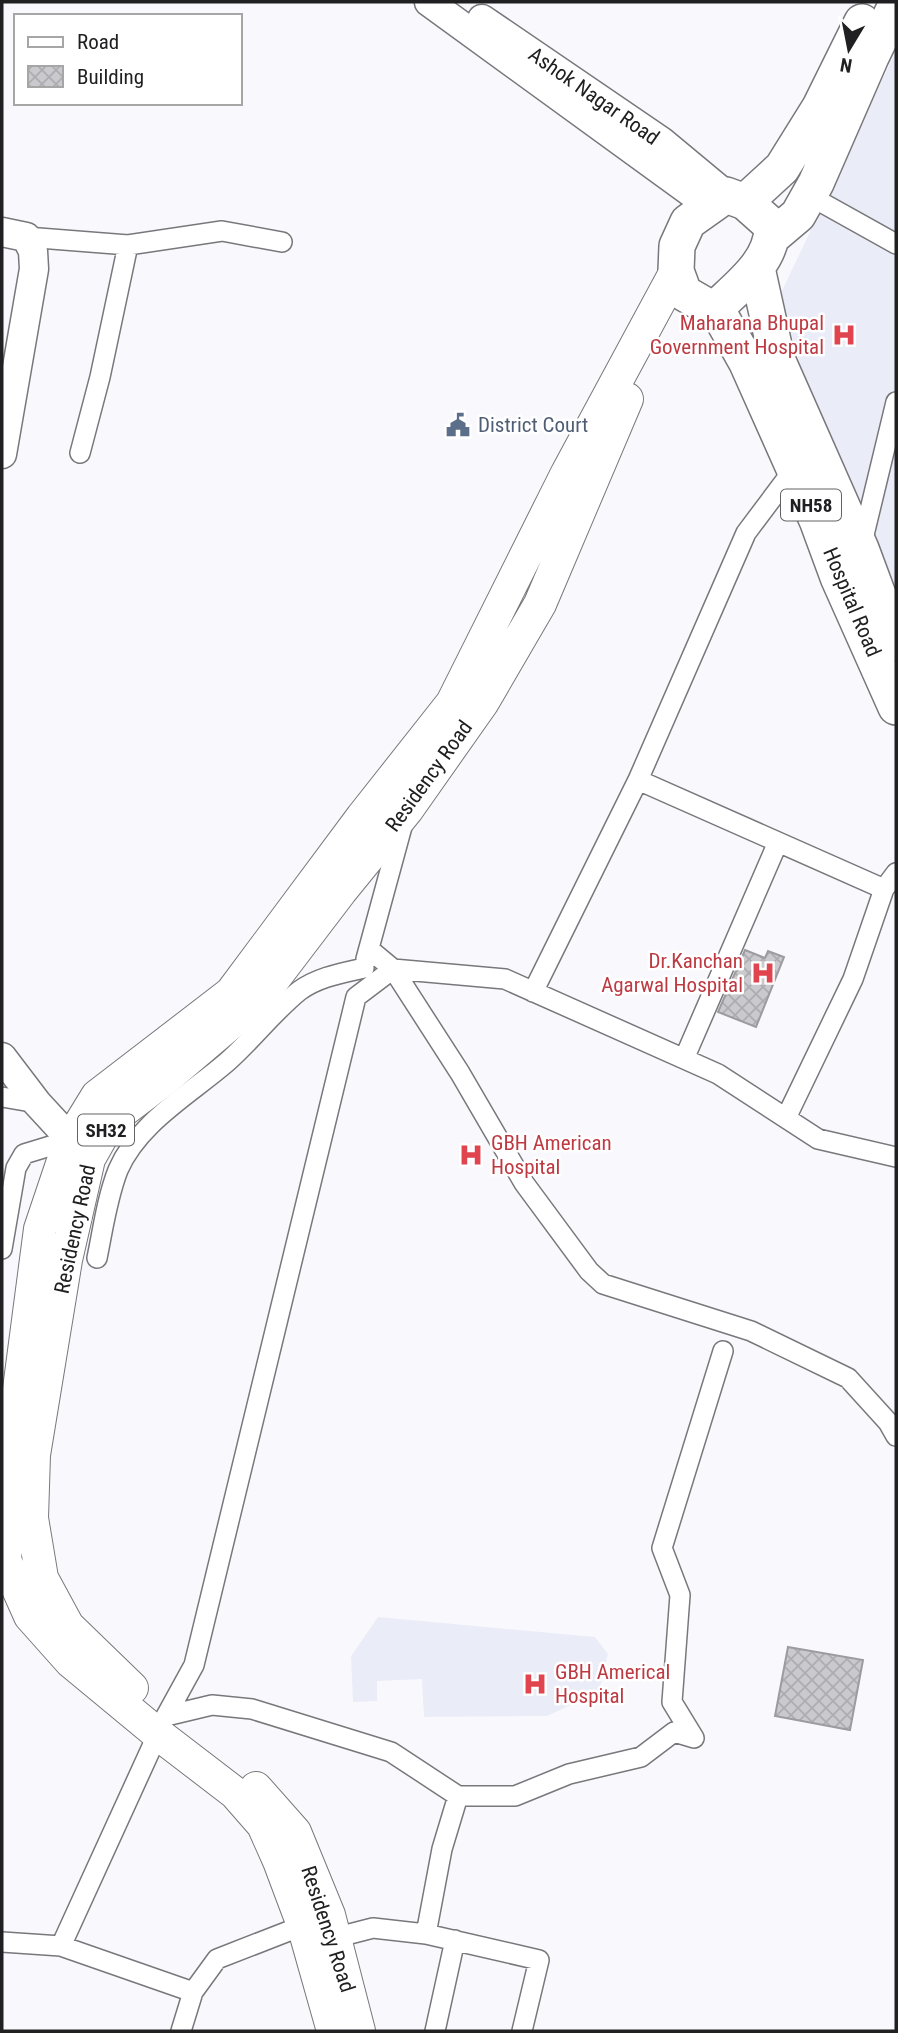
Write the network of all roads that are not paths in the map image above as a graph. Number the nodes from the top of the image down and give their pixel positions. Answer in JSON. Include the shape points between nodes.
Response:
{"nodes":[{"id":1,"x":429,"y":2,"type":"edge"},
{"id":2,"x":457,"y":2,"type":"edge"},
{"id":3,"x":871,"y":2,"type":"edge"},
{"id":4,"x":896,"y":5,"type":"edge"},
{"id":5,"x":810,"y":196,"type":"junction"},
{"id":6,"x":727,"y":201,"type":"junction"},
{"id":7,"x":14,"y":234,"type":"edge"},
{"id":8,"x":772,"y":237,"type":"junction"},
{"id":9,"x":282,"y":242,"type":"dead end"},
{"id":10,"x":896,"y":244,"type":"edge"},
{"id":11,"x":128,"y":245,"type":"junction"},
{"id":12,"x":757,"y":268,"type":"junction"},
{"id":13,"x":680,"y":282,"type":"junction"},
{"id":14,"x":716,"y":308,"type":"junction"},
{"id":15,"x":7,"y":384,"type":"edge"},
{"id":16,"x":896,"y":401,"type":"edge"},
{"id":17,"x":80,"y":453,"type":"dead end"},
{"id":18,"x":2,"y":454,"type":"edge"},
{"id":19,"x":794,"y":469,"type":"junction"},
{"id":20,"x":861,"y":549,"type":"junction"},
{"id":21,"x":896,"y":643,"type":"edge"},
{"id":22,"x":896,"y":707,"type":"edge"},
{"id":23,"x":638,"y":780,"type":"junction"},
{"id":24,"x":389,"y":783,"type":"junction"},
{"id":25,"x":407,"y":810,"type":"junction"},
{"id":26,"x":778,"y":842,"type":"junction"},
{"id":27,"x":896,"y":873,"type":"edge"},
{"id":28,"x":884,"y":889,"type":"junction"},
{"id":29,"x":367,"y":958,"type":"junction"},
{"id":30,"x":393,"y":969,"type":"junction"},
{"id":31,"x":533,"y":992,"type":"junction"},
{"id":32,"x":356,"y":997,"type":"junction"},
{"id":33,"x":2,"y":1056,"type":"edge"},
{"id":34,"x":684,"y":1059,"type":"junction"},
{"id":35,"x":2,"y":1097,"type":"edge"},
{"id":36,"x":37,"y":1103,"type":"junction"},
{"id":37,"x":786,"y":1118,"type":"junction"},
{"id":38,"x":80,"y":1150,"type":"junction"},
{"id":39,"x":896,"y":1157,"type":"edge"},
{"id":40,"x":2,"y":1248,"type":"edge"},
{"id":41,"x":52,"y":1258,"type":"junction"},
{"id":42,"x":97,"y":1258,"type":"dead end"},
{"id":43,"x":723,"y":1351,"type":"dead end"},
{"id":44,"x":19,"y":1412,"type":"edge"},
{"id":45,"x":896,"y":1436,"type":"edge"},
{"id":46,"x":36,"y":1543,"type":"junction"},
{"id":47,"x":3,"y":1560,"type":"edge"},
{"id":48,"x":162,"y":1725,"type":"junction"},
{"id":49,"x":458,"y":1796,"type":"junction"},
{"id":50,"x":322,"y":1926,"type":"junction"},
{"id":51,"x":426,"y":1934,"type":"junction"},
{"id":52,"x":455,"y":1940,"type":"junction"},
{"id":53,"x":2,"y":1942,"type":"edge"},
{"id":54,"x":61,"y":1946,"type":"junction"},
{"id":55,"x":193,"y":1992,"type":"junction"},
{"id":56,"x":181,"y":2031,"type":"edge"},
{"id":57,"x":332,"y":2031,"type":"edge"},
{"id":58,"x":359,"y":2031,"type":"edge"},
{"id":59,"x":435,"y":2031,"type":"edge"},
{"id":60,"x":522,"y":2031,"type":"edge"}],
"edges":[{"from":1,"to":6,"type":"main road"},
{"from":2,"to":6,"type":"main road","name":"Ashok Nagar Road","via":[[661,141]]},
{"from":3,"to":6,"type":"highway","via":[[820,107],[782,168]]},
{"from":4,"to":5,"type":"highway"},
{"from":5,"to":8,"type":"highway","via":[[798,215]]},
{"from":5,"to":10,"type":"street"},
{"from":6,"to":8,"type":"highway","via":[[772,226]]},
{"from":6,"to":13,"type":"highway","via":[[688,222],[677,246]]},
{"from":7,"to":11,"type":"street"},
{"from":7,"to":15,"type":"main road","via":[[33,251],[34,269]]},
{"from":8,"to":12,"type":"highway"},
{"from":9,"to":11,"type":"street","via":[[222,231]]},
{"from":11,"to":17,"type":"street"},
{"from":12,"to":14,"type":"highway"},
{"from":12,"to":20,"type":"highway","number":"NH58","via":[[777,359]]},
{"from":13,"to":14,"type":"highway","via":[[710,308]]},
{"from":13,"to":24,"type":"main road","via":[[566,473],[452,704]]},
{"from":13,"to":25,"type":"main road","name":"Residency Road","number":"SH32","via":[[540,604],[483,702]]},
{"from":14,"to":19,"type":"highway","name":"Hospital Road","number":"NH58","via":[[747,363]]},
{"from":15,"to":18,"type":"main road"},
{"from":16,"to":20,"type":"street"},
{"from":19,"to":22,"type":"highway","name":"Hospital Road","number":"NH58"},
{"from":19,"to":23,"type":"street","via":[[746,533]]},
{"from":20,"to":21,"type":"highway","number":"NH58"},
{"from":23,"to":26,"type":"street"},
{"from":23,"to":31,"type":"street"},
{"from":24,"to":25,"type":"main road"},
{"from":24,"to":38,"type":"main road","via":[[231,993],[97,1096]]},
{"from":25,"to":29,"type":"street"},
{"from":25,"to":38,"type":"main road","name":"Residency Road","number":"SH32","via":[[258,1000]]},
{"from":26,"to":28,"type":"street"},
{"from":26,"to":34,"type":"street"},
{"from":27,"to":28,"type":"street"},
{"from":28,"to":37,"type":"street","via":[[853,979]]},
{"from":29,"to":30,"type":"street"},
{"from":29,"to":32,"type":"street"},
{"from":29,"to":42,"type":"street","via":[[300,991],[138,1140],[119,1168]]},
{"from":30,"to":31,"type":"street","via":[[505,979]]},
{"from":30,"to":32,"type":"street"},
{"from":30,"to":45,"type":"street","via":[[524,1183],[603,1284],[751,1331],[848,1378]]},
{"from":31,"to":34,"type":"street"},
{"from":32,"to":48,"type":"street","via":[[194,1665]]},
{"from":33,"to":36,"type":"main road"},
{"from":34,"to":37,"type":"street","via":[[718,1074]]},
{"from":35,"to":36,"type":"street"},
{"from":36,"to":38,"type":"main road"},
{"from":37,"to":39,"type":"street","via":[[818,1139]]},
{"from":38,"to":40,"type":"street","via":[[24,1154],[16,1168]]},
{"from":38,"to":41,"type":"main road","name":"Residency Road","number":"SH32"},
{"from":40,"to":41,"type":"street"},
{"from":41,"to":44,"type":"main road","name":"Residency Road","number":"SH32"},
{"from":43,"to":49,"type":"street","via":[[662,1548],[680,1595],[672,1702],[694,1738],[674,1732],[641,1757],[569,1774],[515,1797]]},
{"from":44,"to":46,"type":"main road","name":"Residency Road","number":"SH32","via":[[34,1455]]},
{"from":44,"to":47,"type":"main road"},
{"from":46,"to":47,"type":"street"},
{"from":46,"to":48,"type":"main road","name":"Residency Road","number":"SH32","via":[[42,1578],[68,1626],[131,1687]]},
{"from":47,"to":48,"type":"main road","via":[[30,1616],[71,1662]]},
{"from":48,"to":49,"type":"street","via":[[212,1705],[252,1709],[391,1752]]},
{"from":48,"to":50,"type":"main road","name":"Residency Road","number":"SH32","via":[[241,1771],[295,1832]]},
{"from":48,"to":54,"type":"street"},
{"from":49,"to":51,"type":"street","via":[[442,1849]]},
{"from":50,"to":51,"type":"street"},
{"from":50,"to":55,"type":"street","via":[[217,1959]]},
{"from":50,"to":57,"type":"main road"},
{"from":50,"to":58,"type":"main road","name":"Residency Road","number":"SH32"},
{"from":51,"to":52,"type":"street"},
{"from":52,"to":59,"type":"street"},
{"from":52,"to":60,"type":"street","via":[[539,1960]]},
{"from":53,"to":54,"type":"street"},
{"from":54,"to":55,"type":"street"},
{"from":55,"to":56,"type":"street"}]}
